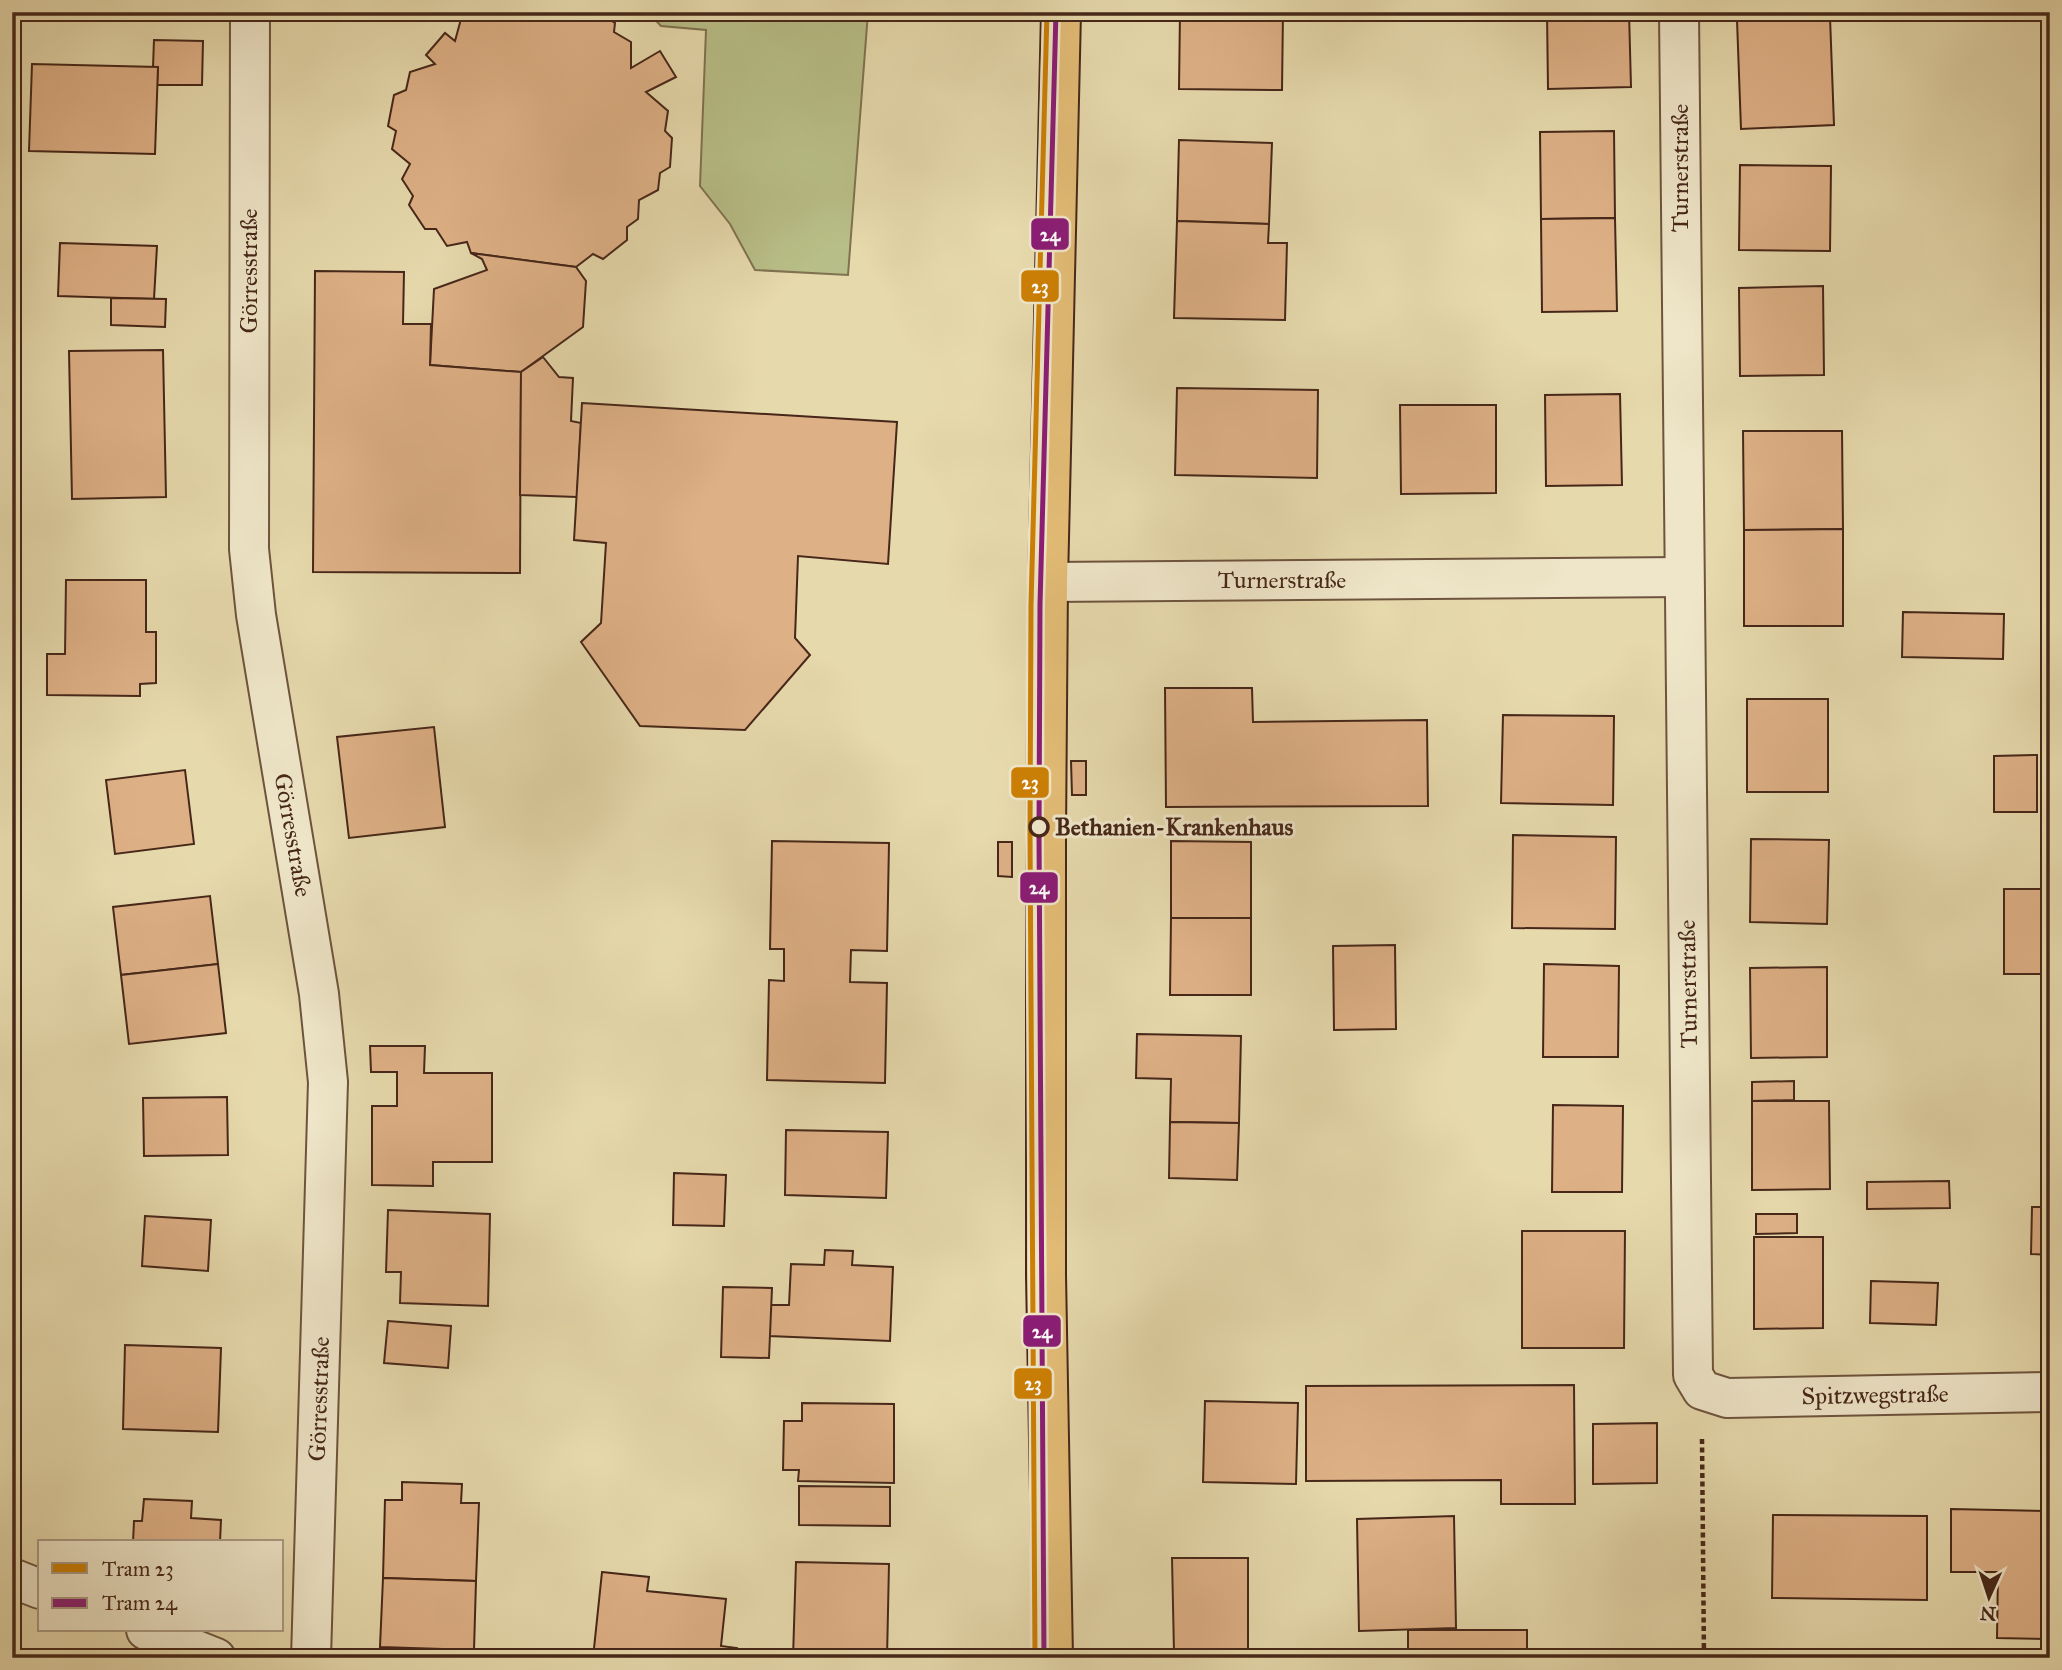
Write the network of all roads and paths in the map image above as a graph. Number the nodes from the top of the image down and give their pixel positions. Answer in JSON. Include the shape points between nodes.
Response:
{"nodes":[{"id":1,"x":250,"y":12,"type":"edge"},
{"id":2,"x":1061,"y":12,"type":"edge"},
{"id":3,"x":1679,"y":12,"type":"edge"},
{"id":4,"x":1684,"y":577,"type":"junction"},
{"id":5,"x":1048,"y":582,"type":"junction"},
{"id":6,"x":1702,"y":1390,"type":"junction"},
{"id":7,"x":2050,"y":1392,"type":"edge"},
{"id":8,"x":12,"y":1578,"type":"edge"},
{"id":9,"x":38,"y":1588,"type":"edge"},
{"id":10,"x":151,"y":1632,"type":"edge"},
{"id":11,"x":216,"y":1658,"type":"edge"},
{"id":12,"x":311,"y":1658,"type":"edge"},
{"id":13,"x":1053,"y":1658,"type":"edge"},
{"id":14,"x":1704,"y":1658,"type":"edge"}],
"edges":[{"from":1,"to":12,"type":"street","name":"Görresstraße","via":[[249,549],[319,994],[328,1082]]},
{"from":2,"to":5,"type":"main road"},
{"from":3,"to":4,"type":"street","name":"Turnerstraße"},
{"from":4,"to":5,"type":"street","name":"Turnerstraße"},
{"from":4,"to":6,"type":"street","name":"Turnerstraße","via":[[1693,1375]]},
{"from":5,"to":13,"type":"main road","via":[[1046,1275]]},
{"from":6,"to":7,"type":"street","name":"Spitzwegstraße","via":[[1727,1398]]},
{"from":6,"to":14,"type":"path"},
{"from":8,"to":9,"type":"street"},
{"from":10,"to":11,"type":"street"}]}
